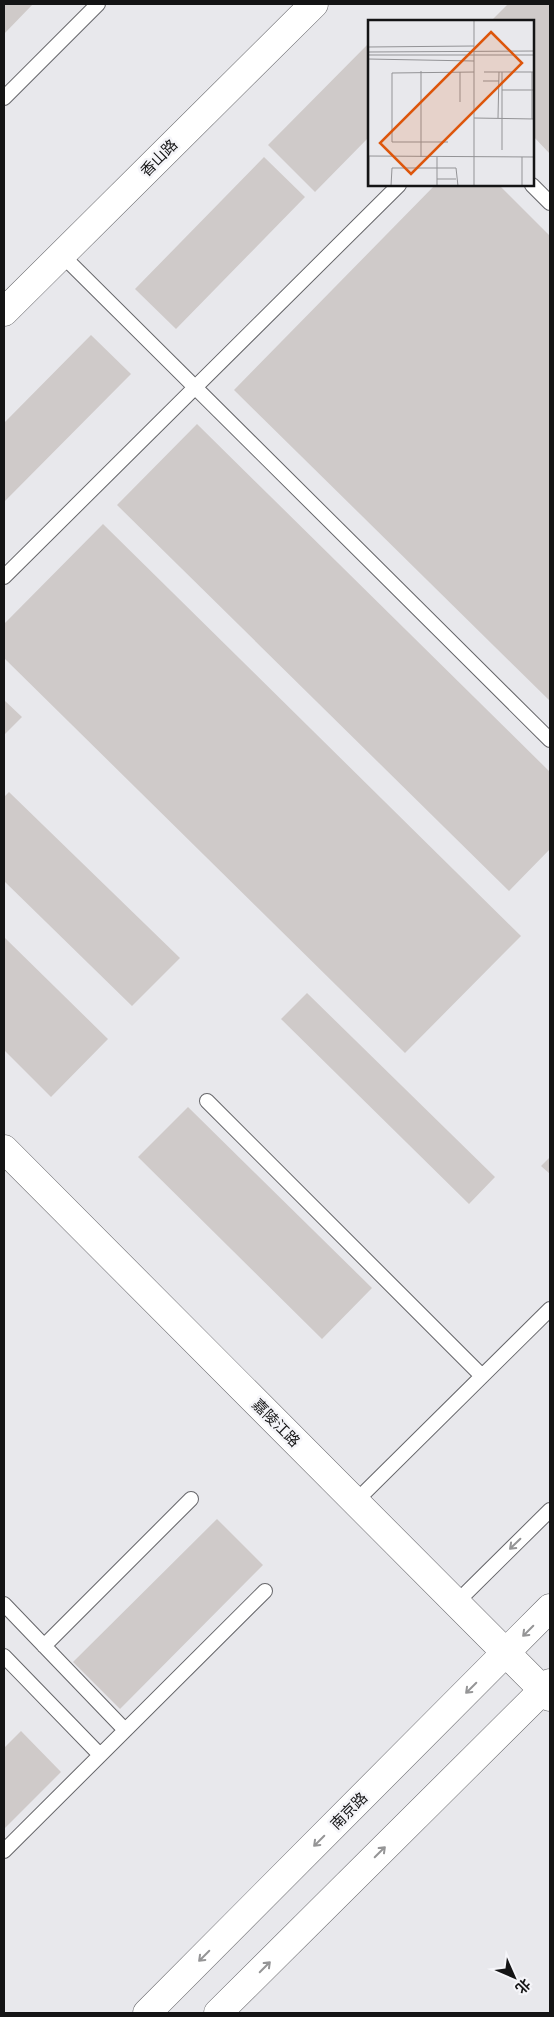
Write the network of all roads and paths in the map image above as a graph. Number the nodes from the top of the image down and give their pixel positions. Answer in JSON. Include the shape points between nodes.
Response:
{"nodes":[{"id":1,"x":98,"y":4,"type":"edge"},
{"id":2,"x":314,"y":4,"type":"edge"},
{"id":3,"x":4,"y":98,"type":"edge"},
{"id":4,"x":398,"y":186,"type":"edge"},
{"id":5,"x":533,"y":186,"type":"edge"},
{"id":6,"x":550,"y":203,"type":"edge"},
{"id":7,"x":62,"y":255,"type":"junction"},
{"id":8,"x":4,"y":312,"type":"edge"},
{"id":9,"x":195,"y":387,"type":"junction"},
{"id":10,"x":4,"y":577,"type":"edge"},
{"id":11,"x":550,"y":740,"type":"edge"},
{"id":12,"x":207,"y":1101,"type":"dead end"},
{"id":13,"x":4,"y":1149,"type":"edge"},
{"id":14,"x":550,"y":1309,"type":"edge"},
{"id":15,"x":482,"y":1376,"type":"junction"},
{"id":16,"x":191,"y":1499,"type":"dead end"},
{"id":17,"x":354,"y":1502,"type":"junction"},
{"id":18,"x":550,"y":1510,"type":"edge"},
{"id":19,"x":265,"y":1591,"type":"dead end"},
{"id":20,"x":4,"y":1604,"type":"edge"},
{"id":21,"x":455,"y":1604,"type":"junction"},
{"id":22,"x":550,"y":1608,"type":"edge"},
{"id":23,"x":44,"y":1646,"type":"junction"},
{"id":24,"x":505,"y":1654,"type":"junction"},
{"id":25,"x":4,"y":1656,"type":"edge"},
{"id":26,"x":548,"y":1690,"type":"edge"},
{"id":27,"x":125,"y":1730,"type":"junction"},
{"id":28,"x":100,"y":1755,"type":"junction"},
{"id":29,"x":4,"y":1851,"type":"edge"},
{"id":30,"x":147,"y":2013,"type":"edge"},
{"id":31,"x":218,"y":2013,"type":"edge"}],
"edges":[{"from":1,"to":3,"type":"lane"},
{"from":2,"to":7,"type":"street","name":"香山路"},
{"from":4,"to":9,"type":"lane"},
{"from":5,"to":6,"type":"lane"},
{"from":7,"to":8,"type":"street","name":"香山路"},
{"from":7,"to":9,"type":"lane"},
{"from":9,"to":10,"type":"lane"},
{"from":9,"to":11,"type":"lane"},
{"from":12,"to":15,"type":"lane"},
{"from":13,"to":17,"type":"street","name":"嘉陵江路"},
{"from":14,"to":15,"type":"lane"},
{"from":15,"to":17,"type":"lane"},
{"from":16,"to":23,"type":"lane"},
{"from":17,"to":21,"type":"street","name":"嘉陵江路"},
{"from":18,"to":21,"type":"lane","one_way":true},
{"from":19,"to":27,"type":"lane"},
{"from":20,"to":23,"type":"lane"},
{"from":21,"to":24,"type":"street","name":"嘉陵江路"},
{"from":22,"to":24,"type":"street","name":"南京路","one_way":true},
{"from":23,"to":27,"type":"lane"},
{"from":24,"to":26,"type":"street","name":"嘉陵江路"},
{"from":24,"to":30,"type":"street","name":"南京路","one_way":true},
{"from":25,"to":28,"type":"lane"},
{"from":31,"to":26,"type":"street","one_way":true},
{"from":27,"to":28,"type":"lane"},
{"from":28,"to":29,"type":"lane"}]}
